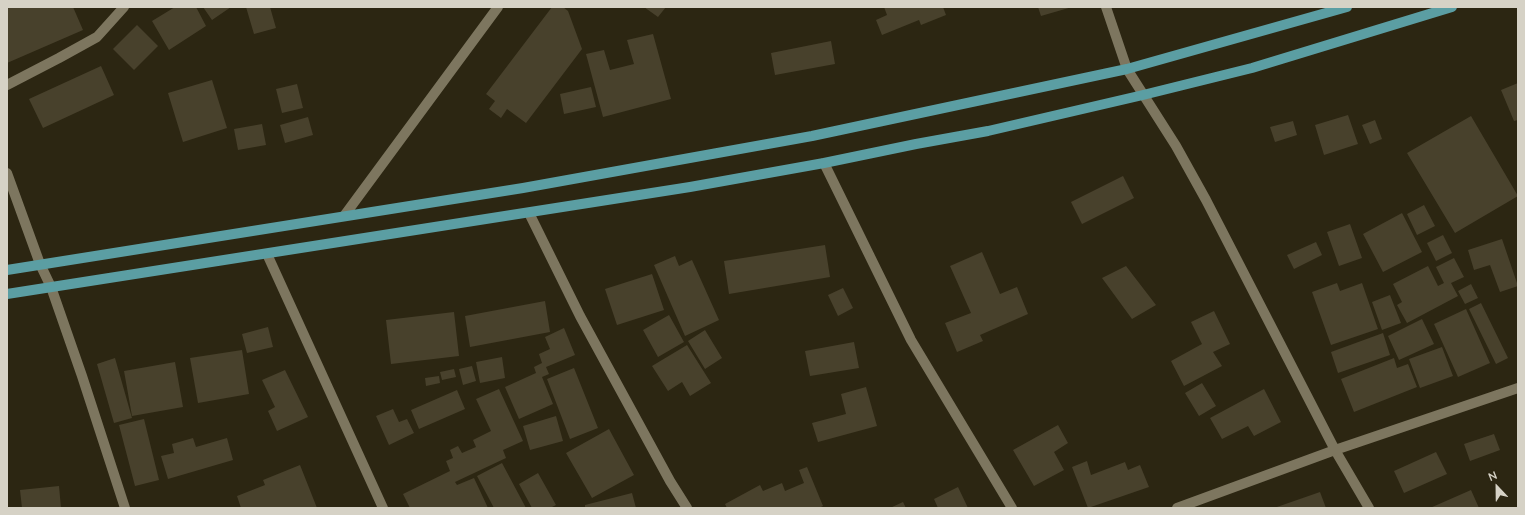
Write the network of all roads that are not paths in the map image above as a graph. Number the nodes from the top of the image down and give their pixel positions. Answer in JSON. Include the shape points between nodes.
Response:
{"nodes":[{"id":1,"x":124,"y":7,"type":"edge"},
{"id":2,"x":498,"y":7,"type":"edge"},
{"id":3,"x":1106,"y":7,"type":"edge"},
{"id":4,"x":1346,"y":7,"type":"edge"},
{"id":5,"x":1452,"y":7,"type":"edge"},
{"id":6,"x":1126,"y":69,"type":"junction"},
{"id":7,"x":7,"y":85,"type":"edge"},
{"id":8,"x":1144,"y":95,"type":"junction"},
{"id":9,"x":824,"y":163,"type":"junction"},
{"id":10,"x":7,"y":173,"type":"edge"},
{"id":11,"x":529,"y":214,"type":"junction"},
{"id":12,"x":344,"y":216,"type":"junction"},
{"id":13,"x":267,"y":254,"type":"junction"},
{"id":14,"x":40,"y":264,"type":"junction"},
{"id":15,"x":7,"y":270,"type":"edge"},
{"id":16,"x":51,"y":287,"type":"junction"},
{"id":17,"x":7,"y":294,"type":"edge"},
{"id":18,"x":1518,"y":388,"type":"edge"},
{"id":19,"x":1335,"y":450,"type":"junction"},
{"id":20,"x":125,"y":508,"type":"edge"},
{"id":21,"x":383,"y":508,"type":"edge"},
{"id":22,"x":687,"y":508,"type":"edge"},
{"id":23,"x":1012,"y":508,"type":"edge"},
{"id":24,"x":1177,"y":508,"type":"edge"},
{"id":25,"x":1369,"y":508,"type":"edge"}],
"edges":[{"from":1,"to":7,"type":"street","via":[[97,37]]},
{"from":2,"to":12,"type":"street"},
{"from":3,"to":6,"type":"street"},
{"from":4,"to":6,"type":"main road"},
{"from":5,"to":8,"type":"main road","via":[[1252,68]]},
{"from":6,"to":8,"type":"street"},
{"from":6,"to":12,"type":"main road","via":[[812,136],[523,188]]},
{"from":8,"to":9,"type":"main road","via":[[988,131]]},
{"from":8,"to":19,"type":"street","via":[[1206,200]]},
{"from":9,"to":11,"type":"main road"},
{"from":9,"to":23,"type":"street","via":[[911,340]]},
{"from":10,"to":14,"type":"street"},
{"from":11,"to":13,"type":"main road"},
{"from":11,"to":22,"type":"street","via":[[580,316]]},
{"from":12,"to":14,"type":"main road"},
{"from":13,"to":16,"type":"main road"},
{"from":13,"to":21,"type":"street"},
{"from":14,"to":15,"type":"main road"},
{"from":14,"to":16,"type":"street"},
{"from":16,"to":17,"type":"main road"},
{"from":16,"to":20,"type":"street"},
{"from":18,"to":19,"type":"street"},
{"from":19,"to":24,"type":"street"},
{"from":19,"to":25,"type":"street"}]}
